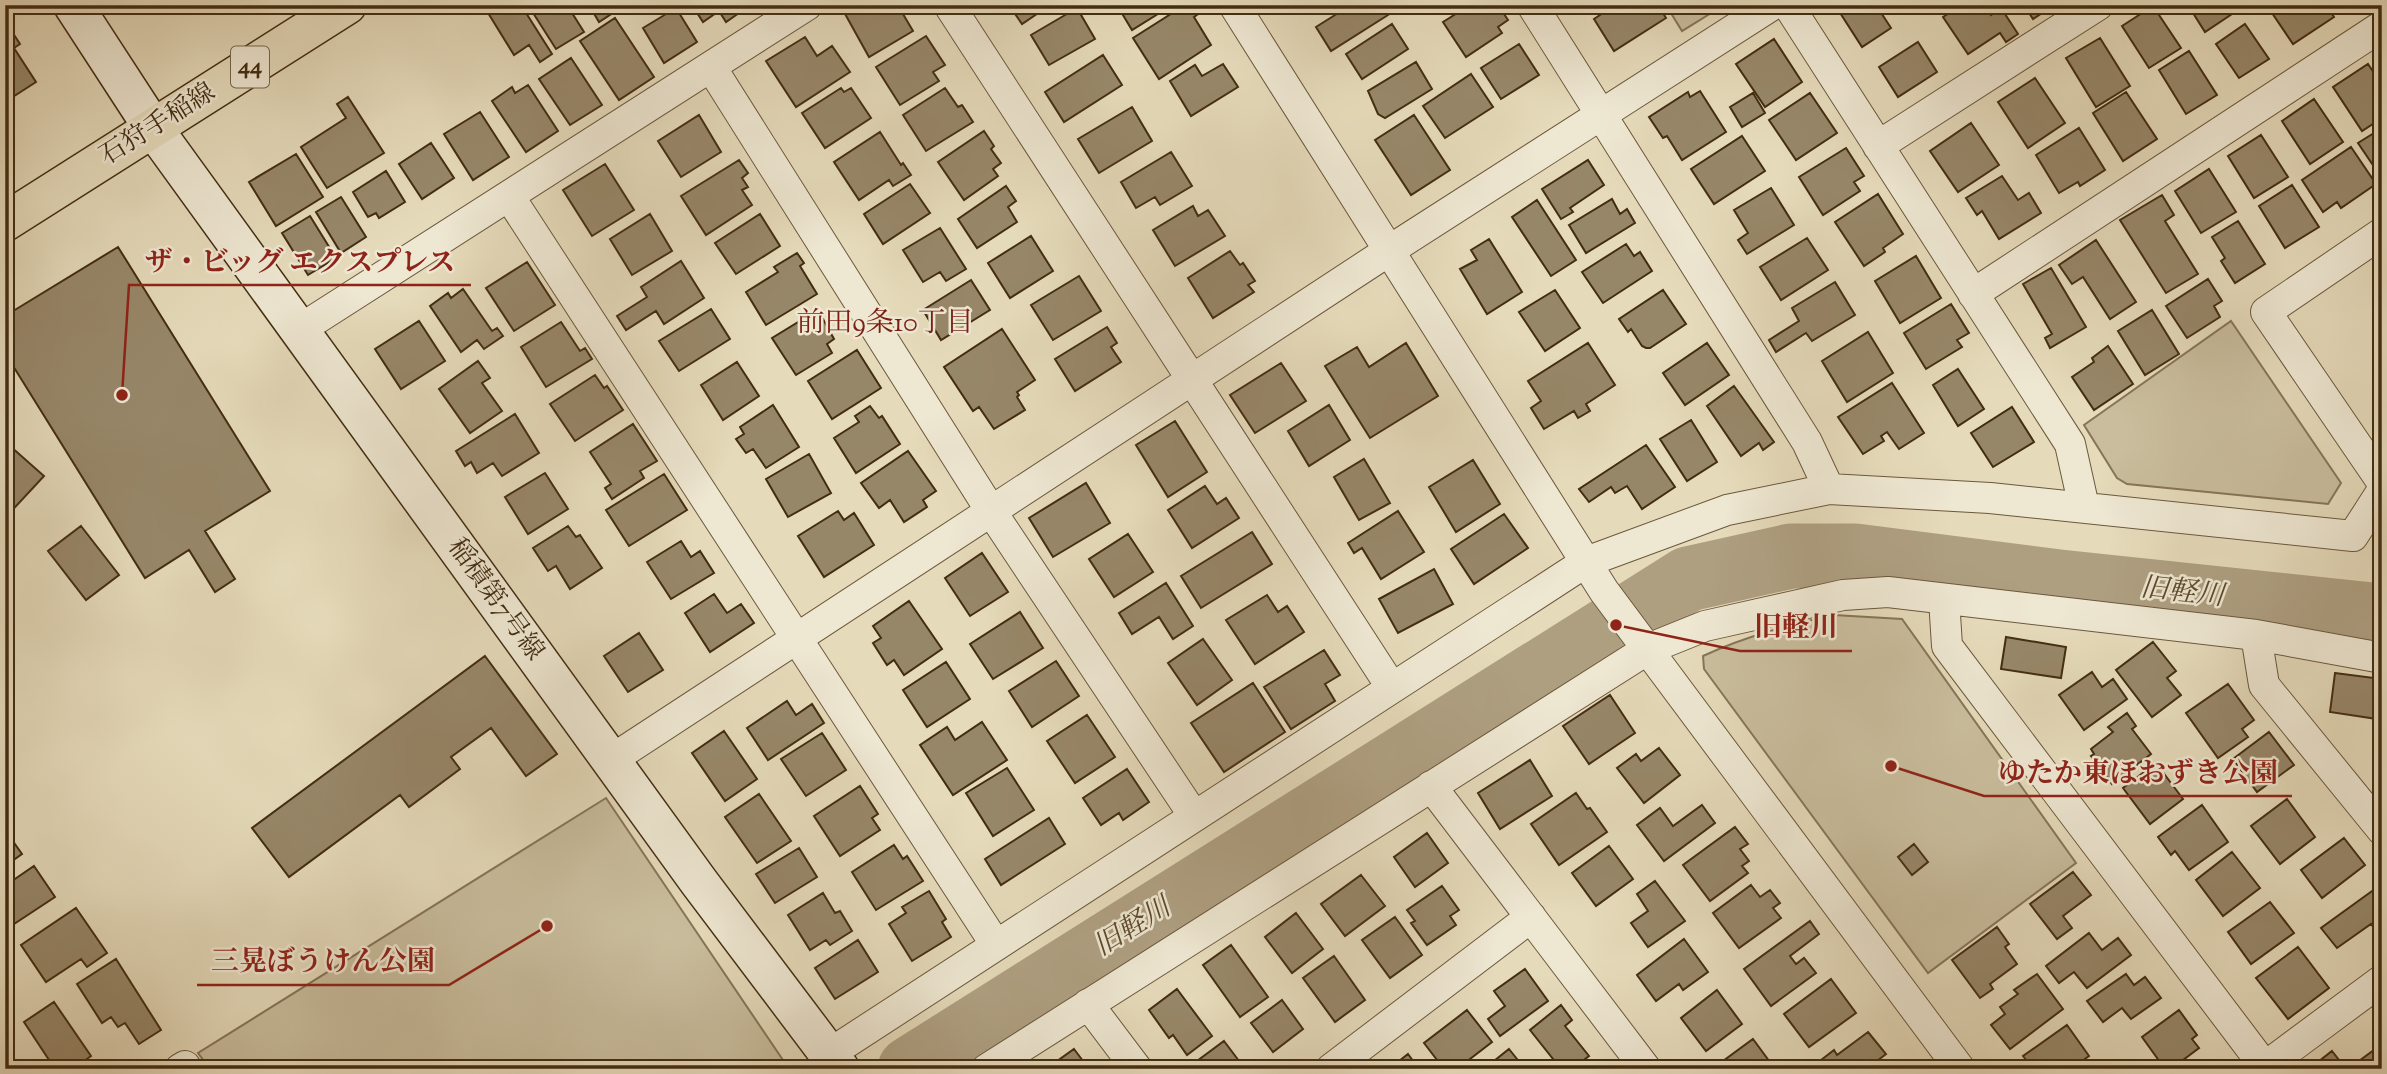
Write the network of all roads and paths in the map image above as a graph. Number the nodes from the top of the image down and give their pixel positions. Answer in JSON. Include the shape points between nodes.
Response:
{"nodes":[{"id":1,"x":73,"y":5,"type":"edge"},
{"id":2,"x":347,"y":5,"type":"edge"},
{"id":3,"x":807,"y":5,"type":"edge"},
{"id":4,"x":949,"y":5,"type":"edge"},
{"id":5,"x":1234,"y":5,"type":"edge"},
{"id":6,"x":1532,"y":5,"type":"edge"},
{"id":7,"x":1772,"y":5,"type":"edge"},
{"id":8,"x":1788,"y":5,"type":"edge"},
{"id":9,"x":2098,"y":5,"type":"edge"},
{"id":10,"x":2370,"y":5,"type":"edge"},
{"id":11,"x":2382,"y":26,"type":"edge"},
{"id":12,"x":710,"y":67,"type":"junction"},
{"id":13,"x":1601,"y":115,"type":"junction"},
{"id":14,"x":153,"y":128,"type":"junction"},
{"id":15,"x":1878,"y":146,"type":"junction"},
{"id":16,"x":509,"y":196,"type":"junction"},
{"id":17,"x":5,"y":222,"type":"edge"},
{"id":18,"x":2382,"y":233,"type":"edge"},
{"id":19,"x":1390,"y":250,"type":"junction"},
{"id":20,"x":1973,"y":294,"type":"junction"},
{"id":21,"x":299,"y":331,"type":"junction"},
{"id":22,"x":1192,"y":379,"type":"junction"},
{"id":23,"x":2382,"y":482,"type":"edge"},
{"id":24,"x":1829,"y":489,"type":"junction"},
{"id":25,"x":2382,"y":491,"type":"edge"},
{"id":26,"x":2084,"y":508,"type":"junction"},
{"id":27,"x":991,"y":511,"type":"junction"},
{"id":28,"x":1586,"y":562,"type":"junction"},
{"id":29,"x":1944,"y":599,"type":"junction"},
{"id":30,"x":2256,"y":635,"type":"junction"},
{"id":31,"x":796,"y":639,"type":"junction"},
{"id":32,"x":1643,"y":641,"type":"junction"},
{"id":33,"x":2382,"y":658,"type":"edge"},
{"id":34,"x":1392,"y":688,"type":"junction"},
{"id":35,"x":611,"y":760,"type":"junction"},
{"id":36,"x":1431,"y":786,"type":"junction"},
{"id":37,"x":1194,"y":816,"type":"junction"},
{"id":38,"x":2382,"y":830,"type":"edge"},
{"id":39,"x":1531,"y":917,"type":"junction"},
{"id":40,"x":996,"y":945,"type":"junction"},
{"id":41,"x":2382,"y":980,"type":"edge"},
{"id":42,"x":1088,"y":1004,"type":"junction"},
{"id":43,"x":834,"y":1061,"type":"edge"},
{"id":44,"x":1639,"y":1066,"type":"edge"},
{"id":45,"x":1951,"y":1066,"type":"edge"},
{"id":46,"x":2263,"y":1068,"type":"edge"},
{"id":47,"x":180,"y":1069,"type":"edge"},
{"id":48,"x":187,"y":1069,"type":"edge"},
{"id":49,"x":987,"y":1069,"type":"edge"},
{"id":50,"x":1137,"y":1069,"type":"edge"},
{"id":51,"x":1331,"y":1069,"type":"edge"}],
"edges":[{"from":1,"to":14,"type":"street","name":"稲積第7号線"},
{"from":2,"to":14,"type":"main road","name":"石狩手稲線","number":"44"},
{"from":3,"to":12,"type":"street"},
{"from":4,"to":22,"type":"street"},
{"from":5,"to":19,"type":"street"},
{"from":6,"to":13,"type":"street"},
{"from":7,"to":13,"type":"street"},
{"from":8,"to":15,"type":"street"},
{"from":9,"to":15,"type":"street"},
{"from":10,"to":11,"type":"street"},
{"from":11,"to":20,"type":"street"},
{"from":12,"to":16,"type":"street"},
{"from":12,"to":27,"type":"street"},
{"from":13,"to":19,"type":"street"},
{"from":13,"to":24,"type":"street","via":[[1807,442]]},
{"from":14,"to":17,"type":"main road","name":"石狩手稲線","number":"44"},
{"from":14,"to":21,"type":"street","name":"稲積第7号線"},
{"from":15,"to":20,"type":"street"},
{"from":16,"to":21,"type":"street"},
{"from":16,"to":31,"type":"street"},
{"from":18,"to":23,"type":"street","via":[[2266,312]]},
{"from":19,"to":22,"type":"street"},
{"from":19,"to":28,"type":"street"},
{"from":20,"to":26,"type":"street","via":[[2070,444]]},
{"from":21,"to":35,"type":"street","name":"稲積第7号線"},
{"from":22,"to":27,"type":"street"},
{"from":22,"to":34,"type":"street"},
{"from":24,"to":26,"type":"street"},
{"from":24,"to":28,"type":"street","via":[[1727,510]]},
{"from":25,"to":26,"type":"street","via":[[2353,536]]},
{"from":27,"to":31,"type":"street"},
{"from":27,"to":37,"type":"street"},
{"from":28,"to":32,"type":"street"},
{"from":28,"to":34,"type":"street"},
{"from":29,"to":30,"type":"street"},
{"from":29,"to":32,"type":"street","via":[[1888,592],[1843,596]]},
{"from":29,"to":46,"type":"street","via":[[1947,646]]},
{"from":30,"to":33,"type":"street"},
{"from":30,"to":38,"type":"street","via":[[2264,685]]},
{"from":31,"to":35,"type":"street"},
{"from":31,"to":40,"type":"street"},
{"from":32,"to":36,"type":"street"},
{"from":32,"to":45,"type":"street"},
{"from":34,"to":37,"type":"street"},
{"from":35,"to":43,"type":"street","name":"稲積第7号線"},
{"from":36,"to":39,"type":"street"},
{"from":36,"to":42,"type":"street"},
{"from":37,"to":40,"type":"street"},
{"from":39,"to":44,"type":"street"},
{"from":39,"to":51,"type":"street"},
{"from":40,"to":43,"type":"street"},
{"from":41,"to":46,"type":"street"},
{"from":42,"to":49,"type":"street"},
{"from":42,"to":50,"type":"street"},
{"from":47,"to":48,"type":"street"}]}
